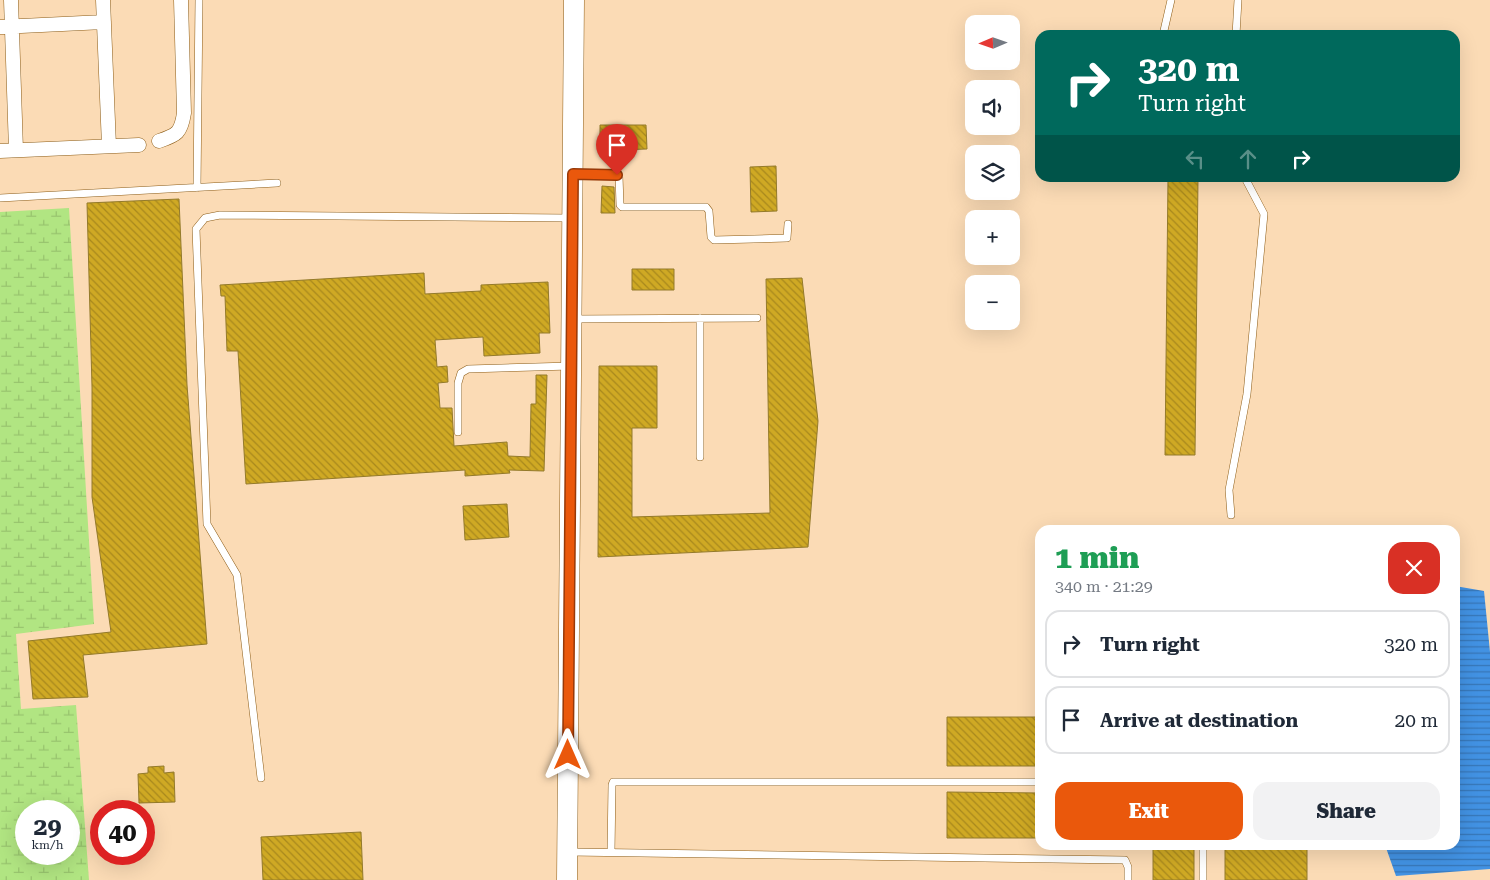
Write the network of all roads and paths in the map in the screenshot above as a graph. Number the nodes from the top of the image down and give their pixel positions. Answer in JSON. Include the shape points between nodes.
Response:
{"nodes":[{"id":1,"x":11,"y":0,"type":"edge"},
{"id":2,"x":103,"y":0,"type":"edge"},
{"id":3,"x":181,"y":0,"type":"edge"},
{"id":4,"x":199,"y":0,"type":"edge"},
{"id":5,"x":574,"y":0,"type":"edge"},
{"id":6,"x":1171,"y":0,"type":"edge"},
{"id":7,"x":1238,"y":0,"type":"edge"},
{"id":8,"x":104,"y":22,"type":"junction"},
{"id":9,"x":6,"y":27,"type":"edge"},
{"id":10,"x":1164,"y":30,"type":"edge"},
{"id":11,"x":1236,"y":30,"type":"edge"},
{"id":12,"x":159,"y":141,"type":"dead end"},
{"id":13,"x":139,"y":145,"type":"dead end"},
{"id":14,"x":109,"y":146,"type":"junction"},
{"id":15,"x":16,"y":150,"type":"junction"},
{"id":16,"x":0,"y":151,"type":"edge"},
{"id":17,"x":573,"y":174,"type":"junction"},
{"id":18,"x":1247,"y":182,"type":"edge"},
{"id":19,"x":277,"y":183,"type":"dead end"},
{"id":20,"x":198,"y":188,"type":"junction"},
{"id":21,"x":0,"y":198,"type":"edge"},
{"id":22,"x":572,"y":218,"type":"junction"},
{"id":23,"x":788,"y":224,"type":"dead end"},
{"id":24,"x":700,"y":318,"type":"junction"},
{"id":25,"x":757,"y":318,"type":"dead end"},
{"id":26,"x":572,"y":319,"type":"junction"},
{"id":27,"x":571,"y":366,"type":"junction"},
{"id":28,"x":458,"y":432,"type":"dead end"},
{"id":29,"x":700,"y":457,"type":"dead end"},
{"id":30,"x":1231,"y":515,"type":"dead end"},
{"id":31,"x":261,"y":778,"type":"dead end"},
{"id":32,"x":1035,"y":782,"type":"edge"},
{"id":33,"x":1203,"y":850,"type":"edge"},
{"id":34,"x":567,"y":852,"type":"junction"},
{"id":35,"x":611,"y":852,"type":"junction"},
{"id":36,"x":567,"y":880,"type":"edge"},
{"id":37,"x":1128,"y":880,"type":"edge"},
{"id":38,"x":1203,"y":880,"type":"edge"}],
"edges":[{"from":1,"to":9,"type":"street"},
{"from":2,"to":8,"type":"street"},
{"from":3,"to":12,"type":"street","via":[[184,113],[175,136]]},
{"from":4,"to":20,"type":"lane"},
{"from":5,"to":17,"type":"street"},
{"from":6,"to":10,"type":"lane"},
{"from":7,"to":11,"type":"lane"},
{"from":8,"to":9,"type":"street"},
{"from":8,"to":14,"type":"street"},
{"from":9,"to":15,"type":"street"},
{"from":13,"to":14,"type":"street"},
{"from":14,"to":15,"type":"street"},
{"from":15,"to":16,"type":"street"},
{"from":17,"to":22,"type":"street"},
{"from":17,"to":23,"type":"lane","via":[[619,176],[622,207],[706,207],[714,240],[787,238]]},
{"from":18,"to":30,"type":"lane","via":[[1264,214],[1247,394],[1229,490]]},
{"from":19,"to":20,"type":"lane"},
{"from":20,"to":21,"type":"lane"},
{"from":22,"to":26,"type":"street"},
{"from":22,"to":31,"type":"lane","via":[[220,215],[205,218],[196,229],[207,524],[237,575]]},
{"from":24,"to":25,"type":"lane"},
{"from":24,"to":26,"type":"lane"},
{"from":24,"to":29,"type":"lane"},
{"from":26,"to":27,"type":"street"},
{"from":27,"to":28,"type":"lane","via":[[468,369],[462,373],[458,384]]},
{"from":27,"to":34,"type":"street"},
{"from":32,"to":35,"type":"lane","via":[[613,782]]},
{"from":33,"to":38,"type":"lane"},
{"from":34,"to":35,"type":"lane"},
{"from":34,"to":36,"type":"street"},
{"from":35,"to":37,"type":"lane","via":[[1125,860]]}]}
